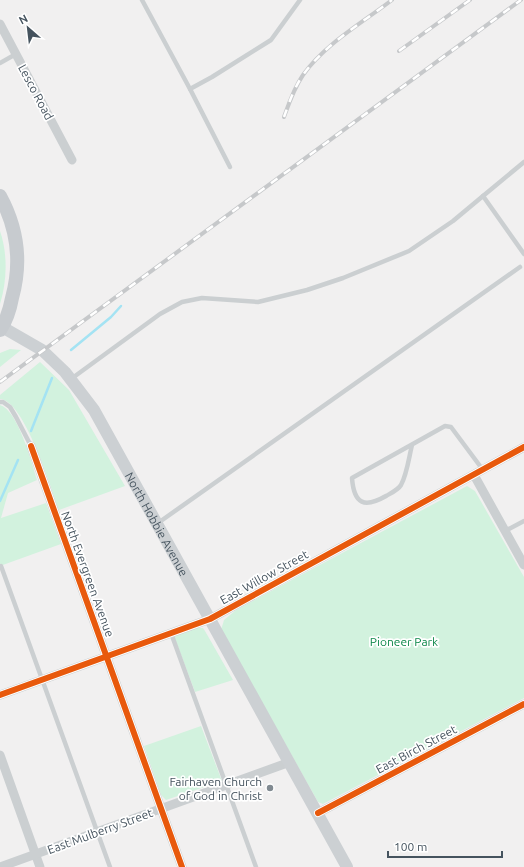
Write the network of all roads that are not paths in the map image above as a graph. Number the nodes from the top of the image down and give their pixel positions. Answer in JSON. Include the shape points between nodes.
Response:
{"nodes":[{"id":1,"x":142,"y":0,"type":"edge"},
{"id":2,"x":300,"y":0,"type":"edge"},
{"id":3,"x":0,"y":24,"type":"edge"},
{"id":4,"x":16,"y":54,"type":"junction"},
{"id":5,"x":0,"y":63,"type":"edge"},
{"id":6,"x":190,"y":89,"type":"junction"},
{"id":7,"x":72,"y":160,"type":"dead end"},
{"id":8,"x":524,"y":162,"type":"edge"},
{"id":9,"x":230,"y":167,"type":"dead end"},
{"id":10,"x":0,"y":196,"type":"edge"},
{"id":11,"x":482,"y":196,"type":"junction"},
{"id":12,"x":524,"y":254,"type":"edge"},
{"id":13,"x":520,"y":267,"type":"dead end"},
{"id":14,"x":1,"y":329,"type":"edge"},
{"id":15,"x":71,"y":380,"type":"junction"},
{"id":16,"x":0,"y":402,"type":"edge"},
{"id":17,"x":412,"y":445,"type":"junction"},
{"id":18,"x":31,"y":446,"type":"joint"},
{"id":19,"x":524,"y":447,"type":"edge"},
{"id":20,"x":483,"y":470,"type":"junction"},
{"id":21,"x":474,"y":475,"type":"junction"},
{"id":22,"x":524,"y":521,"type":"edge"},
{"id":23,"x":157,"y":524,"type":"junction"},
{"id":24,"x":505,"y":531,"type":"junction"},
{"id":25,"x":524,"y":565,"type":"edge"},
{"id":26,"x":2,"y":566,"type":"dead end"},
{"id":27,"x":210,"y":619,"type":"junction"},
{"id":28,"x":171,"y":633,"type":"junction"},
{"id":29,"x":106,"y":656,"type":"junction"},
{"id":30,"x":42,"y":679,"type":"junction"},
{"id":31,"x":0,"y":695,"type":"edge"},
{"id":32,"x":524,"y":704,"type":"edge"},
{"id":33,"x":0,"y":754,"type":"edge"},
{"id":34,"x":290,"y":762,"type":"junction"},
{"id":35,"x":226,"y":785,"type":"junction"},
{"id":36,"x":161,"y":809,"type":"junction"},
{"id":37,"x":318,"y":814,"type":"junction"},
{"id":38,"x":97,"y":832,"type":"junction"},
{"id":39,"x":36,"y":854,"type":"junction"},
{"id":40,"x":0,"y":867,"type":"edge"},
{"id":41,"x":40,"y":867,"type":"edge"},
{"id":42,"x":110,"y":867,"type":"edge"},
{"id":43,"x":182,"y":867,"type":"edge"},
{"id":44,"x":256,"y":867,"type":"edge"},
{"id":45,"x":347,"y":867,"type":"edge"}],
"edges":[{"from":1,"to":6,"type":"lane"},
{"from":2,"to":6,"type":"lane","via":[[271,40]]},
{"from":3,"to":4,"type":"street","name":"Lesco Road"},
{"from":4,"to":5,"type":"lane"},
{"from":4,"to":7,"type":"street","name":"Lesco Road"},
{"from":6,"to":9,"type":"lane"},
{"from":8,"to":11,"type":"lane"},
{"from":10,"to":14,"type":"main road","name":"North Hobbie Avenue","via":[[13,224],[18,252],[15,289]]},
{"from":11,"to":12,"type":"lane"},
{"from":11,"to":15,"type":"lane","via":[[409,252],[343,278],[258,302],[202,298],[182,302],[160,314]]},
{"from":13,"to":23,"type":"lane"},
{"from":14,"to":15,"type":"main road","name":"North Hobbie Avenue","via":[[42,350]]},
{"from":15,"to":23,"type":"main road","name":"North Hobbie Avenue","via":[[94,410]]},
{"from":16,"to":18,"type":"lane","via":[[10,407]]},
{"from":17,"to":17,"type":"lane","via":[[352,478],[353,488],[359,500],[367,504],[373,503],[398,488],[402,483]]},
{"from":17,"to":20,"type":"lane","via":[[445,426],[451,426]]},
{"from":18,"to":29,"type":"street","name":"North Evergreen Avenue"},
{"from":19,"to":20,"type":"street","name":"East Willow Street"},
{"from":20,"to":21,"type":"street","name":"East Willow Street"},
{"from":21,"to":24,"type":"street"},
{"from":21,"to":27,"type":"street","name":"East Willow Street"},
{"from":22,"to":24,"type":"lane"},
{"from":23,"to":27,"type":"main road","name":"North Hobbie Avenue"},
{"from":24,"to":25,"type":"street"},
{"from":26,"to":30,"type":"lane"},
{"from":27,"to":28,"type":"street","name":"East Willow Street"},
{"from":27,"to":34,"type":"main road","name":"North Hobbie Avenue"},
{"from":28,"to":29,"type":"street","name":"East Willow Street"},
{"from":28,"to":35,"type":"lane"},
{"from":29,"to":30,"type":"street","name":"East Willow Street"},
{"from":29,"to":36,"type":"street","name":"North Evergreen Avenue"},
{"from":30,"to":31,"type":"street","name":"East Willow Street"},
{"from":30,"to":38,"type":"lane"},
{"from":32,"to":37,"type":"street","name":"East Birch Street"},
{"from":33,"to":39,"type":"street"},
{"from":34,"to":35,"type":"street","name":"East Mulberry Street"},
{"from":34,"to":37,"type":"main road","name":"North Hobbie Avenue"},
{"from":35,"to":36,"type":"street","name":"East Mulberry Street"},
{"from":35,"to":44,"type":"lane"},
{"from":36,"to":38,"type":"street","name":"East Mulberry Street"},
{"from":36,"to":43,"type":"street","name":"North Evergreen Avenue"},
{"from":37,"to":45,"type":"main road","name":"North Hobbie Avenue"},
{"from":38,"to":39,"type":"street","name":"East Mulberry Street"},
{"from":38,"to":42,"type":"lane"},
{"from":39,"to":40,"type":"street","name":"East Mulberry Street"},
{"from":39,"to":41,"type":"street"}]}
